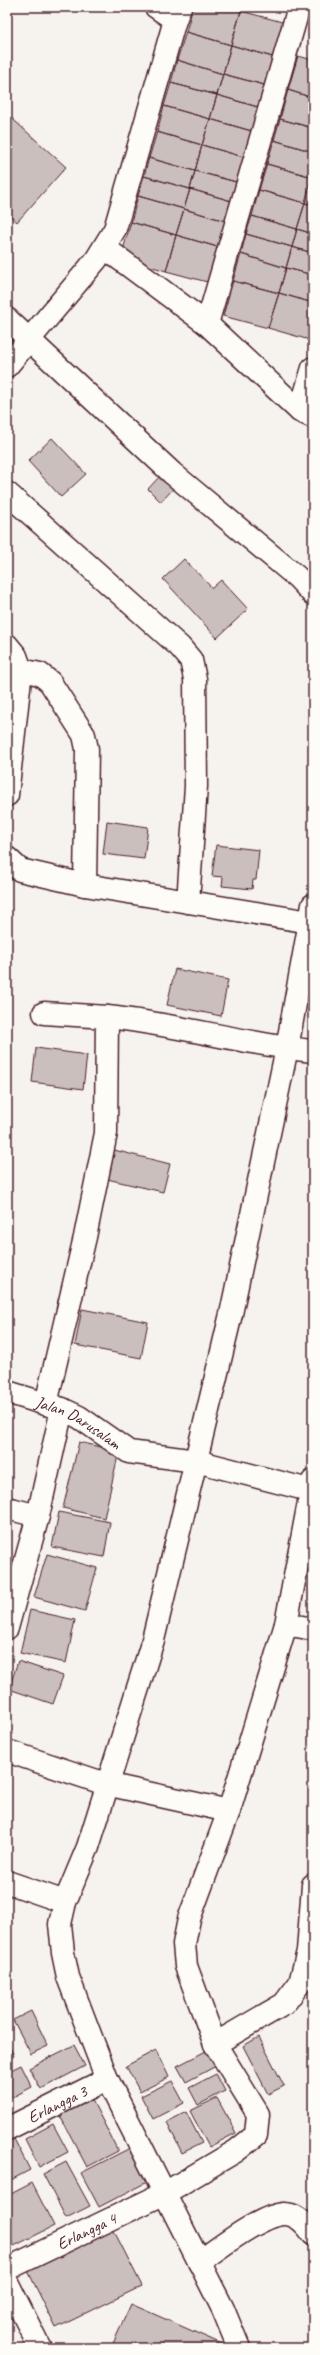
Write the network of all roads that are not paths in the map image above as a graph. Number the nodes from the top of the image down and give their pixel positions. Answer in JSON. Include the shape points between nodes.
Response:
{"nodes":[{"id":1,"x":156,"y":7,"type":"edge"},
{"id":2,"x":299,"y":7,"type":"edge"},
{"id":3,"x":178,"y":13,"type":"edge"},
{"id":4,"x":313,"y":15,"type":"edge"},
{"id":5,"x":105,"y":248,"type":"junction"},
{"id":6,"x":7,"y":319,"type":"edge"},
{"id":7,"x":207,"y":324,"type":"junction"},
{"id":8,"x":30,"y":339,"type":"junction"},
{"id":9,"x":7,"y":366,"type":"edge"},
{"id":10,"x":313,"y":368,"type":"edge"},
{"id":11,"x":307,"y":414,"type":"edge"},
{"id":12,"x":7,"y":493,"type":"edge"},
{"id":13,"x":313,"y":594,"type":"edge"},
{"id":14,"x":7,"y":646,"type":"edge"},
{"id":15,"x":14,"y":668,"type":"edge"},
{"id":16,"x":7,"y":795,"type":"edge"},
{"id":17,"x":7,"y":858,"type":"edge"},
{"id":18,"x":84,"y":886,"type":"junction"},
{"id":19,"x":188,"y":902,"type":"junction"},
{"id":20,"x":312,"y":914,"type":"edge"},
{"id":21,"x":44,"y":1013,"type":"dead end"},
{"id":22,"x":108,"y":1017,"type":"junction"},
{"id":23,"x":287,"y":1048,"type":"junction"},
{"id":24,"x":313,"y":1051,"type":"edge"},
{"id":25,"x":7,"y":1392,"type":"edge"},
{"id":26,"x":54,"y":1406,"type":"junction"},
{"id":27,"x":196,"y":1462,"type":"junction"},
{"id":28,"x":312,"y":1487,"type":"edge"},
{"id":29,"x":7,"y":1508,"type":"edge"},
{"id":30,"x":38,"y":1516,"type":"junction"},
{"id":31,"x":286,"y":1624,"type":"junction"},
{"id":32,"x":7,"y":1628,"type":"edge"},
{"id":33,"x":313,"y":1629,"type":"edge"},
{"id":34,"x":7,"y":1751,"type":"edge"},
{"id":35,"x":106,"y":1784,"type":"junction"},
{"id":36,"x":229,"y":1811,"type":"junction"},
{"id":37,"x":7,"y":1882,"type":"edge"},
{"id":38,"x":313,"y":1885,"type":"edge"},
{"id":39,"x":65,"y":1902,"type":"junction"},
{"id":40,"x":215,"y":2044,"type":"junction"},
{"id":41,"x":107,"y":2079,"type":"junction"},
{"id":42,"x":7,"y":2129,"type":"edge"},
{"id":43,"x":165,"y":2193,"type":"junction"},
{"id":44,"x":313,"y":2234,"type":"edge"},
{"id":45,"x":199,"y":2262,"type":"junction"},
{"id":46,"x":7,"y":2269,"type":"edge"},
{"id":47,"x":7,"y":2282,"type":"edge"},
{"id":48,"x":40,"y":2348,"type":"edge"},
{"id":49,"x":239,"y":2348,"type":"edge"}],
"edges":[{"from":1,"to":3,"type":"street"},
{"from":2,"to":4,"type":"street"},
{"from":2,"to":7,"type":"street"},
{"from":3,"to":5,"type":"street","via":[[121,210]]},
{"from":5,"to":7,"type":"street"},
{"from":5,"to":8,"type":"street"},
{"from":6,"to":8,"type":"street"},
{"from":7,"to":11,"type":"street"},
{"from":8,"to":9,"type":"street"},
{"from":8,"to":13,"type":"street","via":[[172,473],[297,577]]},
{"from":10,"to":11,"type":"street"},
{"from":12,"to":19,"type":"street","via":[[180,647],[191,660],[195,679],[196,786]]},
{"from":14,"to":15,"type":"street","via":[[16,656]]},
{"from":15,"to":16,"type":"street"},
{"from":15,"to":18,"type":"street","via":[[40,674],[50,682],[86,742]]},
{"from":17,"to":18,"type":"street","via":[[20,870]]},
{"from":18,"to":19,"type":"street"},
{"from":19,"to":20,"type":"street"},
{"from":20,"to":23,"type":"street"},
{"from":21,"to":22,"type":"street"},
{"from":22,"to":23,"type":"street","via":[[156,1022]]},
{"from":22,"to":26,"type":"street","via":[[106,1134]]},
{"from":23,"to":24,"type":"street"},
{"from":23,"to":27,"type":"street","via":[[231,1314]]},
{"from":25,"to":26,"type":"street","name":"Jalan Darusalam"},
{"from":26,"to":27,"type":"street","name":"Jalan Darusalam","via":[[79,1417],[129,1452]]},
{"from":26,"to":30,"type":"street"},
{"from":27,"to":28,"type":"street","name":"Jalan Darusalam"},
{"from":27,"to":35,"type":"street","via":[[153,1640]]},
{"from":28,"to":31,"type":"street"},
{"from":29,"to":30,"type":"street"},
{"from":30,"to":32,"type":"street"},
{"from":31,"to":33,"type":"street"},
{"from":31,"to":36,"type":"street"},
{"from":34,"to":35,"type":"street"},
{"from":35,"to":36,"type":"street"},
{"from":35,"to":39,"type":"street","via":[[88,1847]]},
{"from":36,"to":40,"type":"street","via":[[189,1919],[184,1944],[186,1966]]},
{"from":37,"to":39,"type":"street"},
{"from":38,"to":40,"type":"street","via":[[308,1950],[300,1983],[284,2004]]},
{"from":39,"to":41,"type":"street","via":[[60,1924],[68,1976]]},
{"from":40,"to":43,"type":"street","name":"Erlangga 4","via":[[258,2114],[256,2135],[236,2151]]},
{"from":41,"to":42,"type":"street","name":"Erlangga 3"},
{"from":41,"to":43,"type":"street"},
{"from":43,"to":45,"type":"street"},
{"from":43,"to":46,"type":"street","name":"Erlangga 4"},
{"from":44,"to":45,"type":"street","via":[[307,2225],[295,2216],[284,2214],[265,2219]]},
{"from":45,"to":49,"type":"street"},
{"from":47,"to":48,"type":"street"}]}
